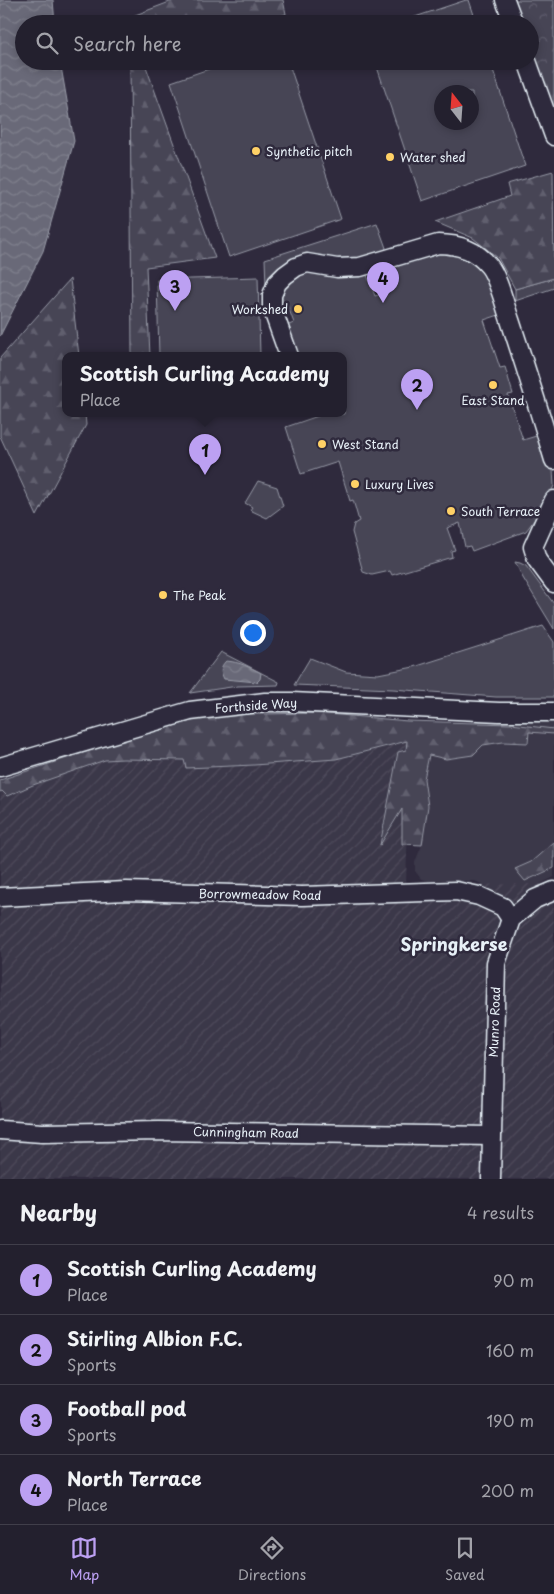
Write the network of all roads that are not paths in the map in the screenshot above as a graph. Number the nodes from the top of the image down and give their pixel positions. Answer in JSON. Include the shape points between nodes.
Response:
{"nodes":[{"id":1,"x":505,"y":0,"type":"edge"},
{"id":2,"x":511,"y":15,"type":"edge"},
{"id":3,"x":530,"y":70,"type":"edge"},
{"id":4,"x":554,"y":136,"type":"edge"},
{"id":5,"x":288,"y":352,"type":"edge"},
{"id":6,"x":554,"y":460,"type":"edge"},
{"id":7,"x":554,"y":500,"type":"edge"},
{"id":8,"x":554,"y":583,"type":"edge"},
{"id":9,"x":553,"y":711,"type":"edge"},
{"id":10,"x":0,"y":767,"type":"edge"},
{"id":11,"x":554,"y":891,"type":"edge"},
{"id":12,"x":0,"y":897,"type":"edge"},
{"id":13,"x":511,"y":919,"type":"junction"},
{"id":14,"x":0,"y":1130,"type":"edge"},
{"id":15,"x":491,"y":1136,"type":"junction"},
{"id":16,"x":490,"y":1179,"type":"edge"}],
"edges":[{"from":1,"to":2,"type":"street"},
{"from":3,"to":4,"type":"street"},
{"from":5,"to":6,"type":"street","via":[[272,308],[272,295],[277,284],[296,267],[307,263],[337,268],[360,267],[438,244],[466,249],[490,268],[520,350]]},
{"from":7,"to":8,"type":"street","via":[[532,548]]},
{"from":9,"to":10,"type":"street","name":"Forthside Way","via":[[499,712],[265,702],[190,711]]},
{"from":11,"to":13,"type":"street","via":[[535,899]]},
{"from":12,"to":13,"type":"street","name":"Borrowmeadow Road","via":[[126,891],[302,896],[456,891],[479,896],[503,907]]},
{"from":13,"to":15,"type":"street","name":"Munro Road","via":[[496,963]]},
{"from":14,"to":15,"type":"street","name":"Cunningham Road"},
{"from":15,"to":16,"type":"street","name":"Munro Road"}]}
